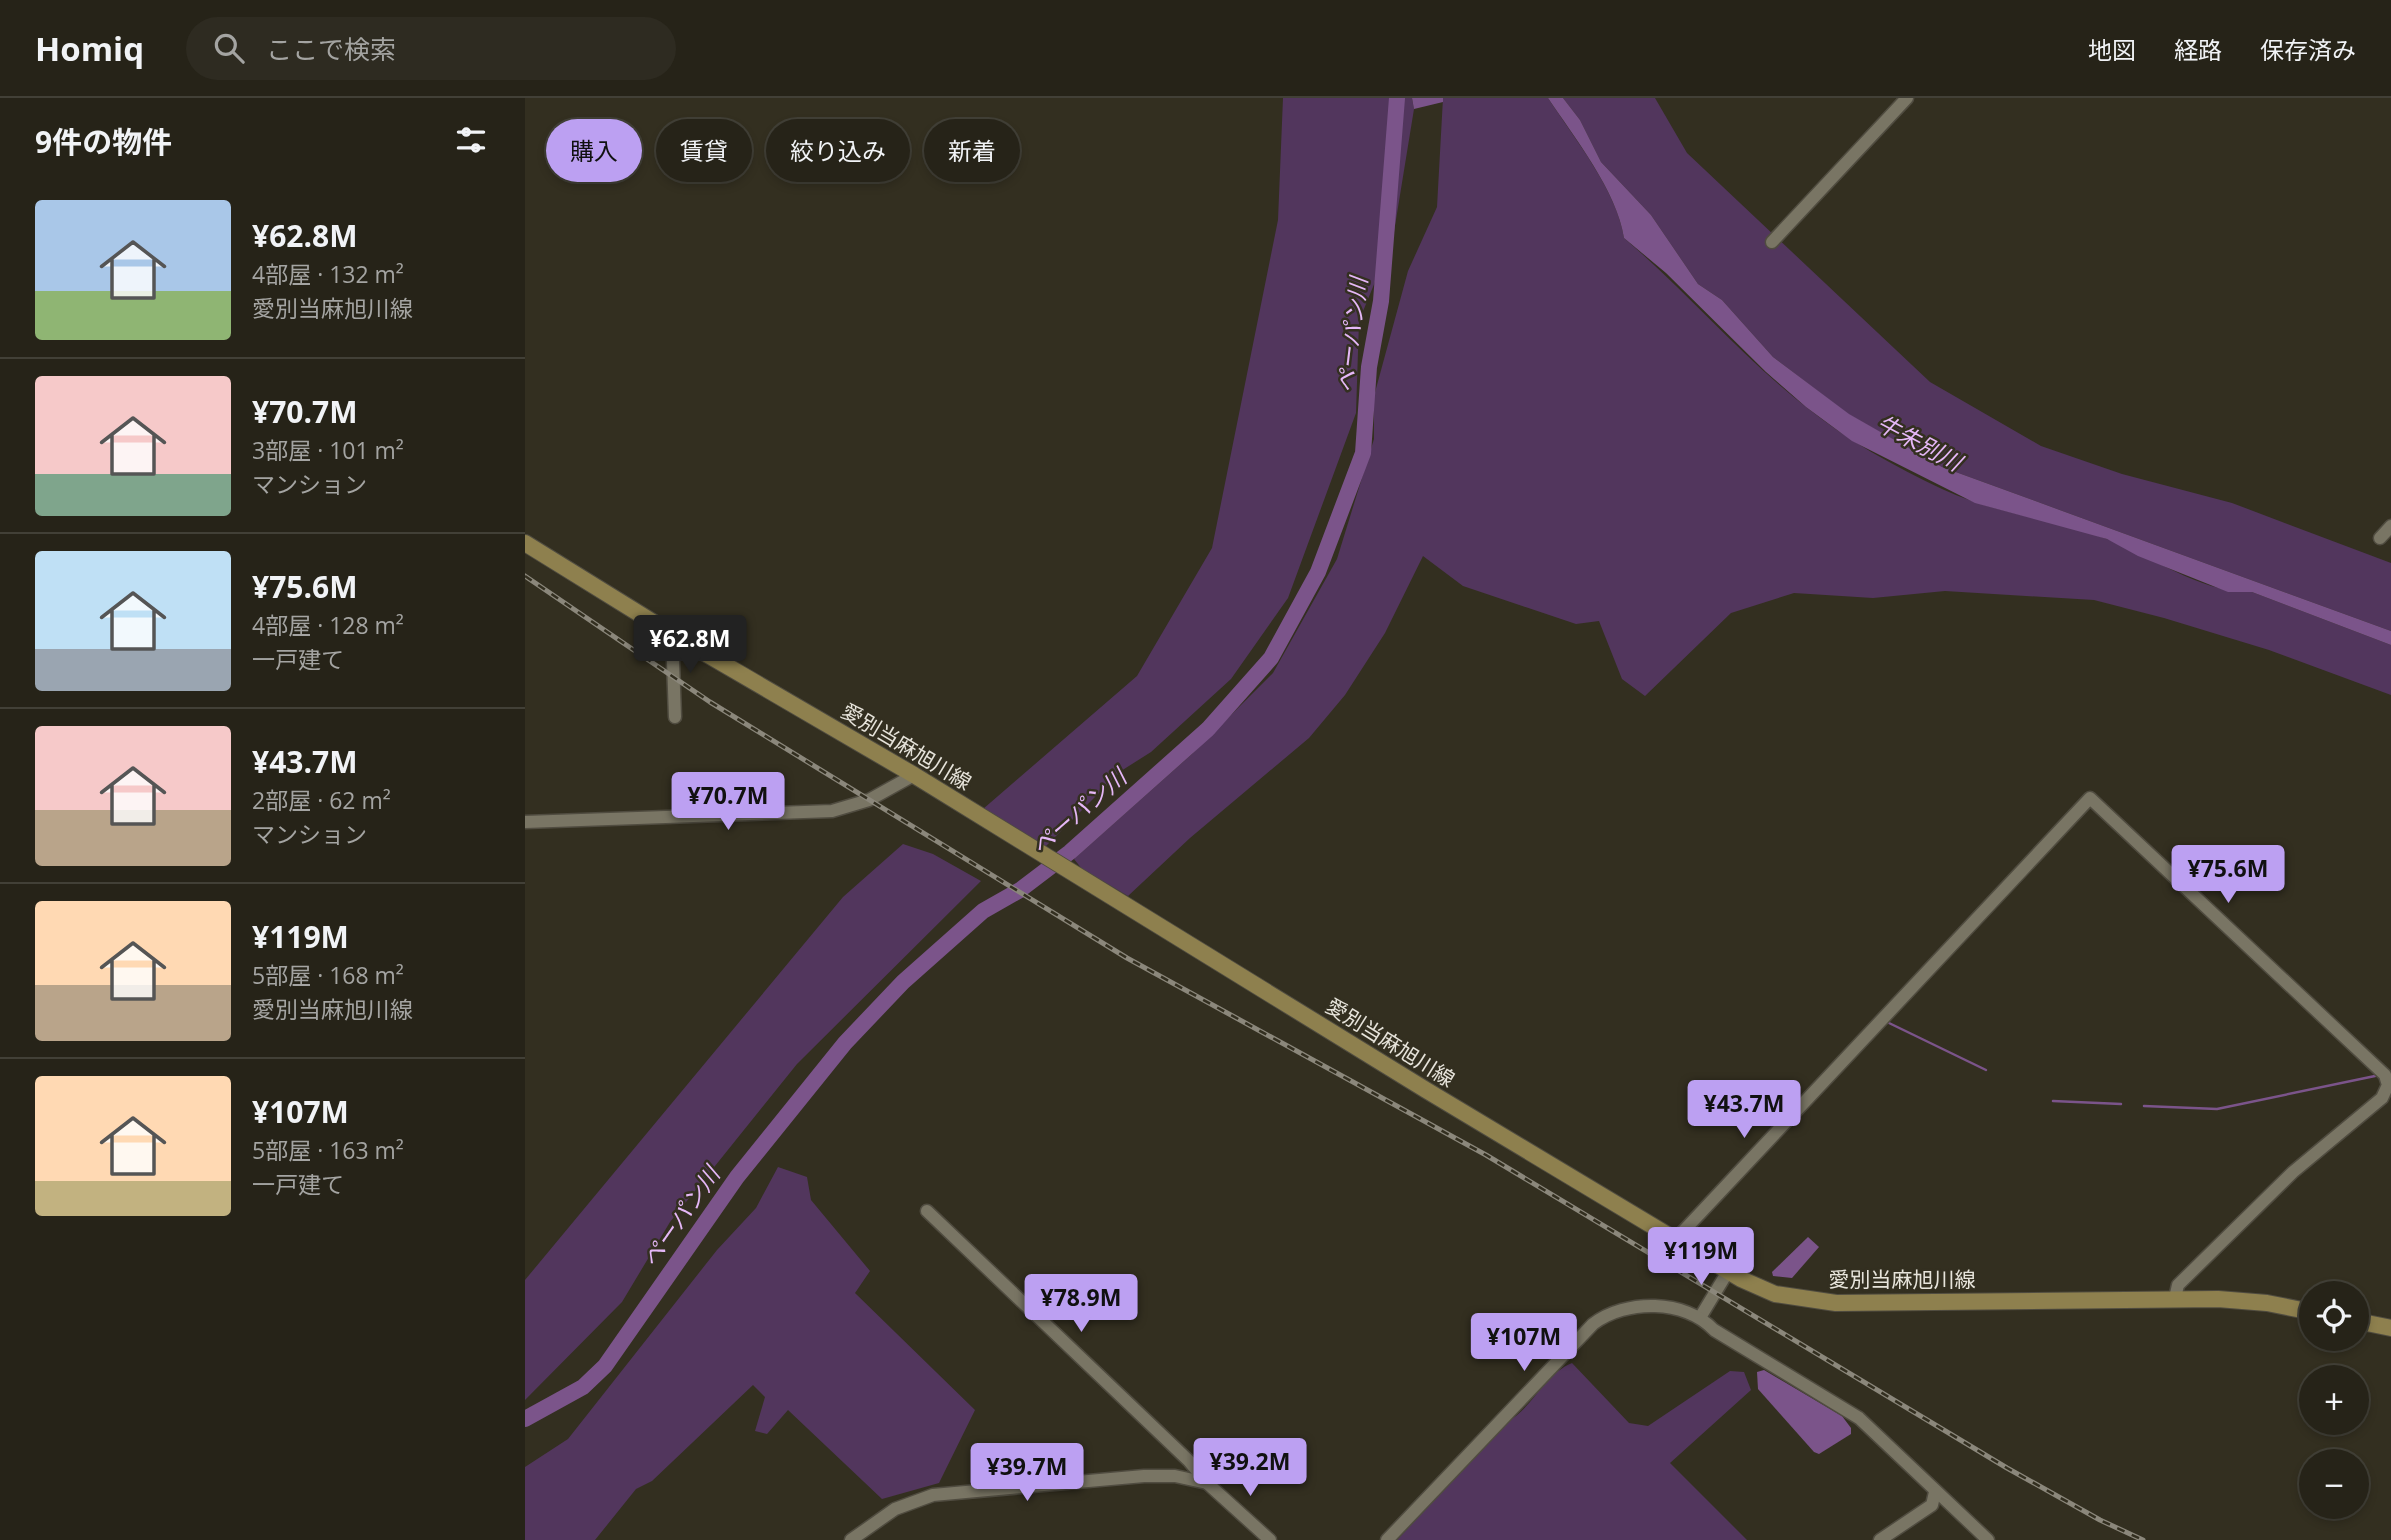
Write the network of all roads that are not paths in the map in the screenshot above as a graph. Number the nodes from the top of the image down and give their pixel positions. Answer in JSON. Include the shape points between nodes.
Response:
{"nodes":[{"id":1,"x":1907,"y":98,"type":"edge"},
{"id":2,"x":1772,"y":242,"type":"dead end"},
{"id":3,"x":2391,"y":526,"type":"edge"},
{"id":4,"x":2380,"y":538,"type":"dead end"},
{"id":5,"x":525,"y":542,"type":"edge"},
{"id":6,"x":672,"y":634,"type":"junction"},
{"id":7,"x":675,"y":716,"type":"dead end"},
{"id":8,"x":914,"y":775,"type":"junction"},
{"id":9,"x":525,"y":822,"type":"edge"},
{"id":10,"x":927,"y":1211,"type":"dead end"},
{"id":11,"x":1675,"y":1241,"type":"junction"},
{"id":12,"x":1727,"y":1273,"type":"junction"},
{"id":13,"x":2175,"y":1298,"type":"junction"},
{"id":14,"x":2299,"y":1309,"type":"edge"},
{"id":15,"x":1702,"y":1317,"type":"junction"},
{"id":16,"x":2369,"y":1323,"type":"edge"},
{"id":17,"x":2391,"y":1328,"type":"edge"},
{"id":18,"x":1207,"y":1483,"type":"junction"},
{"id":19,"x":1935,"y":1492,"type":"junction"},
{"id":20,"x":851,"y":1540,"type":"edge"},
{"id":21,"x":1270,"y":1540,"type":"edge"},
{"id":22,"x":1387,"y":1540,"type":"edge"},
{"id":23,"x":1880,"y":1540,"type":"edge"},
{"id":24,"x":1988,"y":1540,"type":"edge"}],
"edges":[{"from":1,"to":2,"type":"street"},
{"from":3,"to":4,"type":"street"},
{"from":5,"to":6,"type":"main road","name":"愛別当麻旭川線"},
{"from":6,"to":7,"type":"street"},
{"from":6,"to":8,"type":"main road","name":"愛別当麻旭川線"},
{"from":8,"to":9,"type":"street","via":[[869,800],[832,811]]},
{"from":8,"to":11,"type":"main road","name":"愛別当麻旭川線"},
{"from":10,"to":18,"type":"street"},
{"from":11,"to":12,"type":"main road","name":"愛別当麻旭川線"},
{"from":11,"to":13,"type":"street","via":[[2090,798],[2385,1075],[2388,1085],[2382,1098],[2293,1172],[2187,1276]]},
{"from":12,"to":13,"type":"main road","name":"愛別当麻旭川線","via":[[1775,1294],[1836,1303]]},
{"from":12,"to":15,"type":"street"},
{"from":13,"to":14,"type":"main road","name":"愛別当麻旭川線"},
{"from":15,"to":19,"type":"street","via":[[1714,1330],[1859,1418]]},
{"from":15,"to":22,"type":"street","via":[[1680,1310],[1629,1307],[1602,1317]]},
{"from":16,"to":17,"type":"main road"},
{"from":18,"to":20,"type":"street","via":[[1144,1476],[933,1495],[889,1513]]},
{"from":18,"to":21,"type":"street"},
{"from":19,"to":23,"type":"street","via":[[1932,1505]]},
{"from":19,"to":24,"type":"street"}]}
